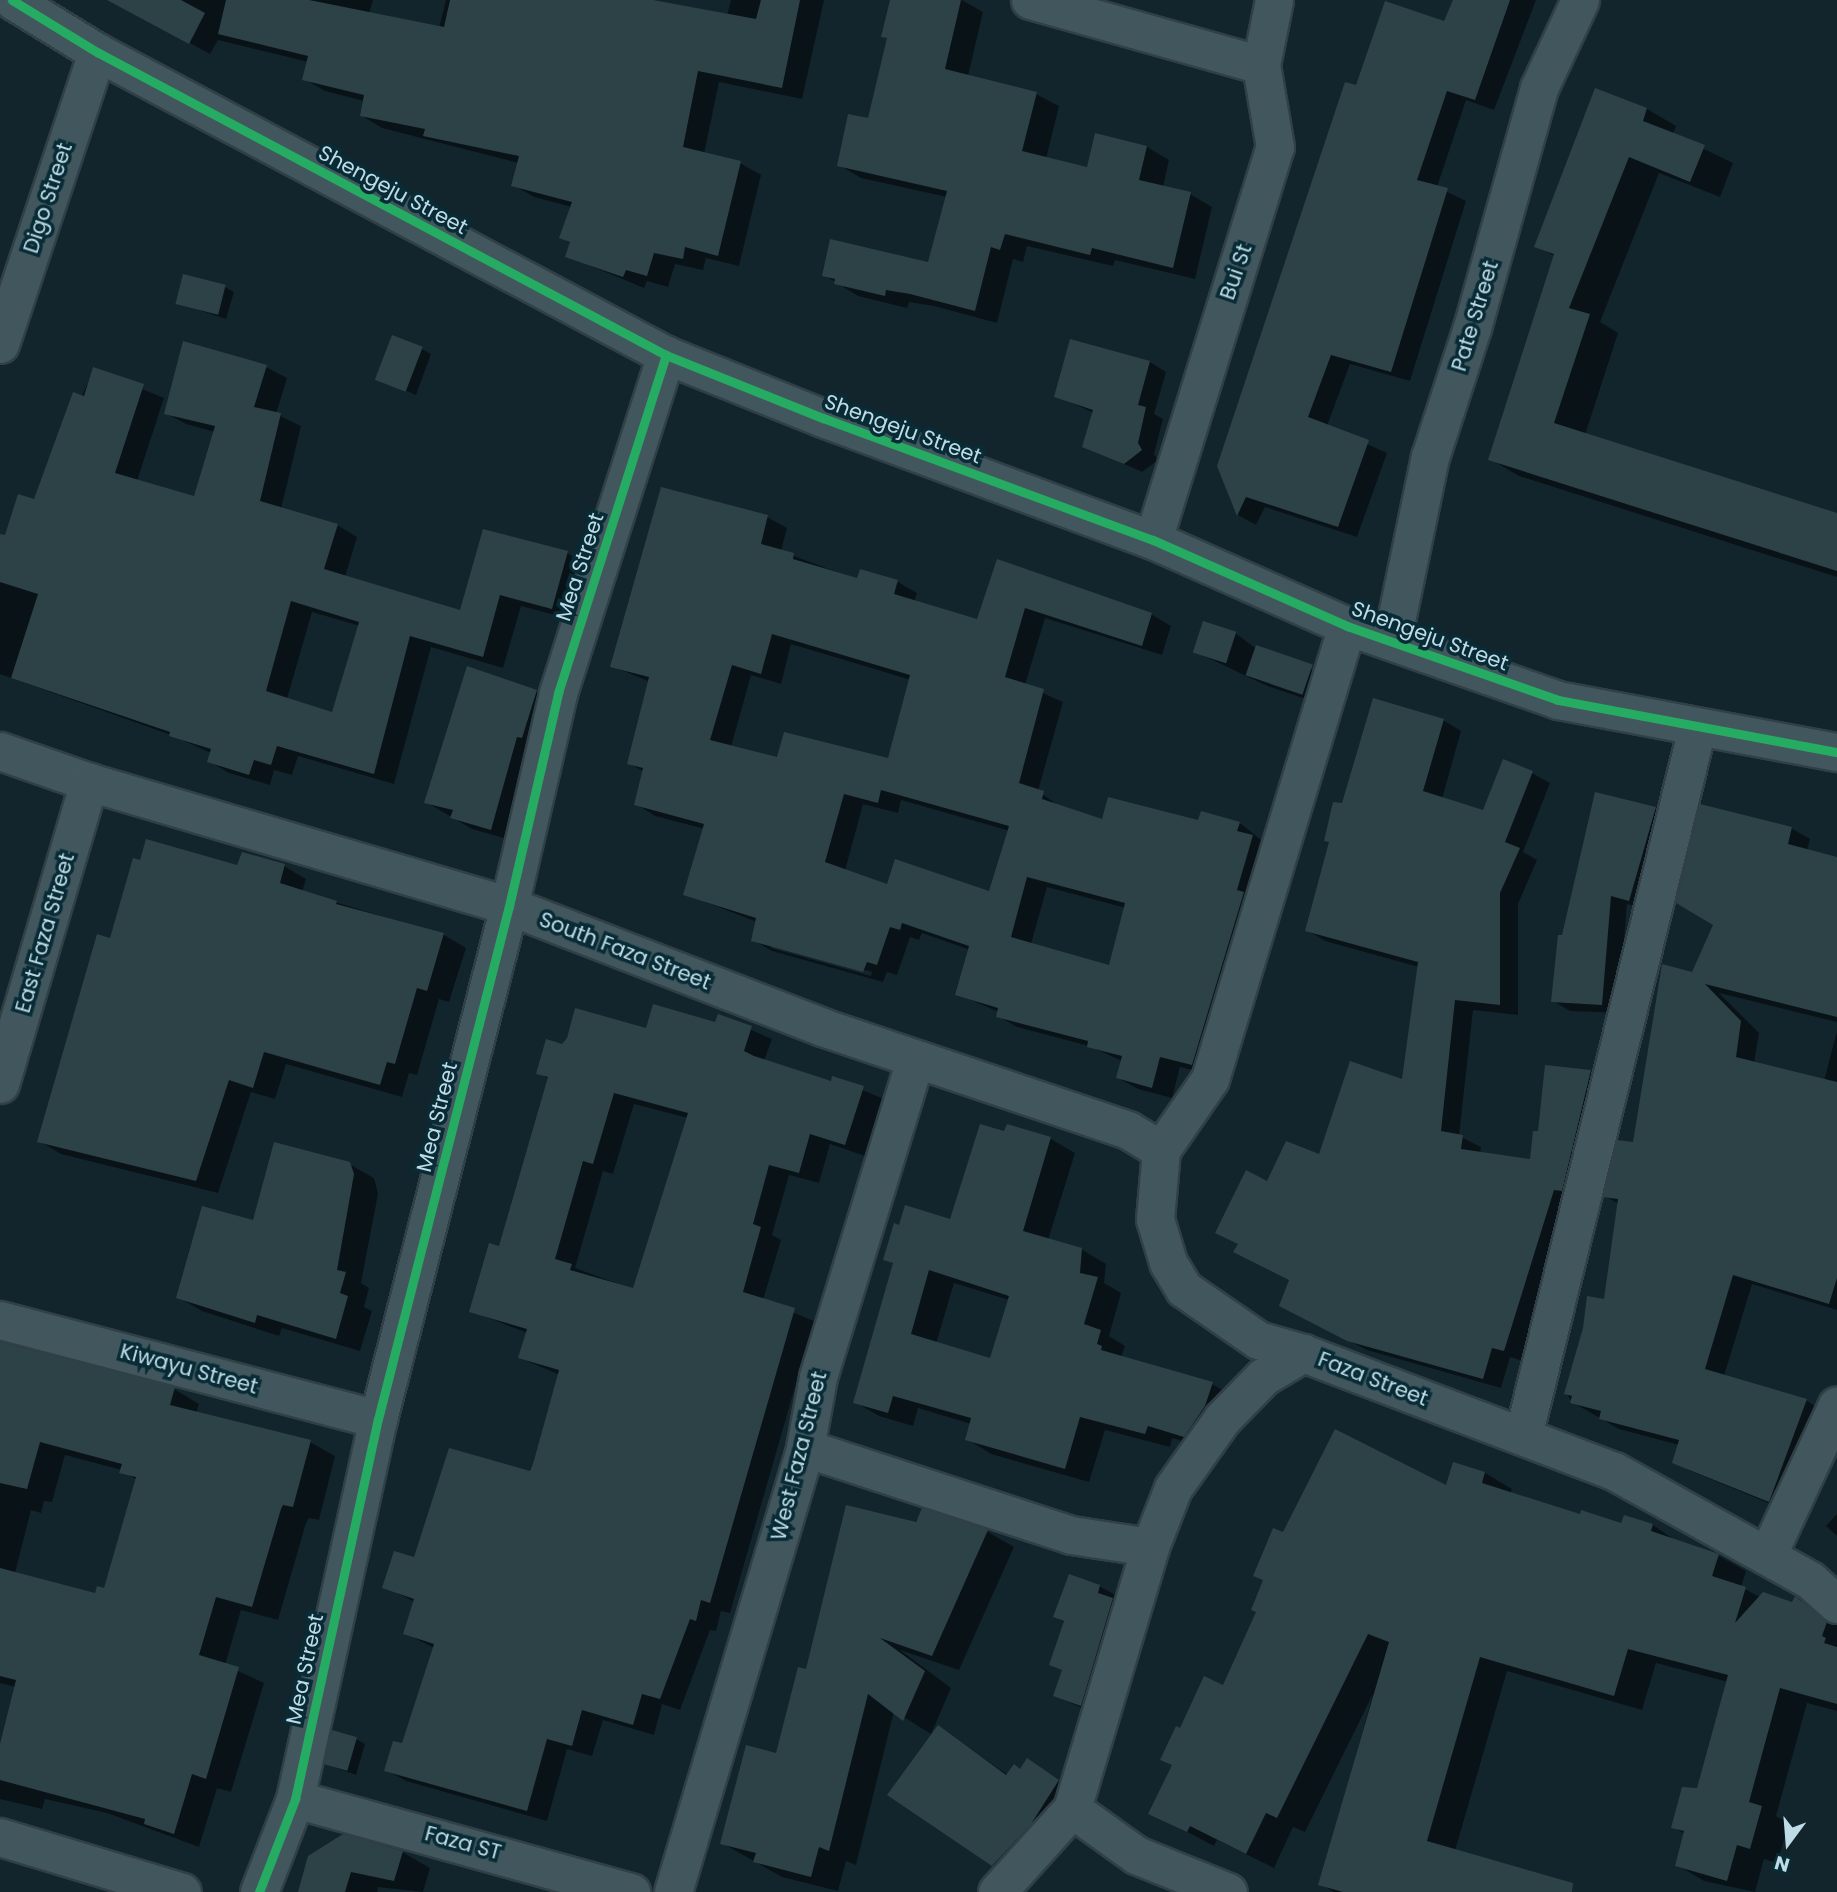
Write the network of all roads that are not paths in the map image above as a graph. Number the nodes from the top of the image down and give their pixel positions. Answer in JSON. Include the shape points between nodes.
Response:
{"nodes":[{"id":1,"x":12,"y":0,"type":"edge"},
{"id":2,"x":1030,"y":0,"type":"edge"},
{"id":3,"x":1274,"y":0,"type":"edge"},
{"id":4,"x":1580,"y":0,"type":"edge"},
{"id":5,"x":97,"y":52,"type":"junction"},
{"id":6,"x":1261,"y":65,"type":"junction"},
{"id":7,"x":0,"y":344,"type":"edge"},
{"id":8,"x":666,"y":355,"type":"junction"},
{"id":9,"x":1153,"y":540,"type":"junction"},
{"id":10,"x":1347,"y":626,"type":"junction"},
{"id":11,"x":1392,"y":640,"type":"junction"},
{"id":12,"x":1697,"y":728,"type":"junction"},
{"id":13,"x":0,"y":751,"type":"edge"},
{"id":14,"x":1837,"y":752,"type":"edge"},
{"id":15,"x":89,"y":782,"type":"junction"},
{"id":16,"x":509,"y":906,"type":"junction"},
{"id":17,"x":915,"y":1060,"type":"junction"},
{"id":18,"x":0,"y":1084,"type":"edge"},
{"id":19,"x":1161,"y":1150,"type":"junction"},
{"id":20,"x":0,"y":1320,"type":"edge"},
{"id":21,"x":1303,"y":1353,"type":"junction"},
{"id":22,"x":1837,"y":1405,"type":"edge"},
{"id":23,"x":378,"y":1419,"type":"junction"},
{"id":24,"x":1523,"y":1436,"type":"junction"},
{"id":25,"x":805,"y":1448,"type":"junction"},
{"id":26,"x":1150,"y":1546,"type":"junction"},
{"id":27,"x":1767,"y":1556,"type":"junction"},
{"id":28,"x":1837,"y":1604,"type":"edge"},
{"id":29,"x":295,"y":1798,"type":"junction"},
{"id":30,"x":1072,"y":1809,"type":"junction"},
{"id":31,"x":0,"y":1837,"type":"edge"},
{"id":32,"x":182,"y":1892,"type":"edge"},
{"id":33,"x":260,"y":1892,"type":"edge"},
{"id":34,"x":631,"y":1892,"type":"edge"},
{"id":35,"x":673,"y":1892,"type":"edge"},
{"id":36,"x":997,"y":1892,"type":"edge"},
{"id":37,"x":1228,"y":1892,"type":"edge"}],
"edges":[{"from":1,"to":5,"type":"street","name":"Shengeju Street"},
{"from":2,"to":6,"type":"street"},
{"from":3,"to":6,"type":"street","name":"Bui St"},
{"from":4,"to":11,"type":"street","name":"Pate Street","via":[[1539,88],[1476,316],[1430,457]]},
{"from":5,"to":7,"type":"street","name":"Digo Street"},
{"from":5,"to":8,"type":"street","name":"Shengeju Street"},
{"from":6,"to":9,"type":"street","name":"Bui St","via":[[1275,147]]},
{"from":8,"to":9,"type":"street","name":"Shengeju Street"},
{"from":8,"to":16,"type":"street","name":"Mea Street","via":[[558,693]]},
{"from":9,"to":10,"type":"street","name":"Shengeju Street"},
{"from":10,"to":11,"type":"street","name":"Shengeju Street"},
{"from":10,"to":19,"type":"street","via":[[1210,1079]]},
{"from":11,"to":12,"type":"street","name":"Shengeju Street","via":[[1558,701]]},
{"from":12,"to":14,"type":"street","name":"Shengeju Street"},
{"from":12,"to":24,"type":"street"},
{"from":13,"to":15,"type":"street","name":"South Faza Street"},
{"from":15,"to":16,"type":"street","name":"South Faza Street"},
{"from":15,"to":18,"type":"street","name":"East Faza Street"},
{"from":16,"to":17,"type":"street","name":"South Faza Street"},
{"from":16,"to":23,"type":"street","name":"Mea Street"},
{"from":17,"to":19,"type":"street","name":"South Faza Street","via":[[1128,1130]]},
{"from":17,"to":25,"type":"street","name":"West Faza Street","via":[[818,1377]]},
{"from":19,"to":21,"type":"street","via":[[1155,1219],[1168,1262],[1184,1289],[1258,1340]]},
{"from":20,"to":23,"type":"street","name":"Kiwayu Street"},
{"from":21,"to":24,"type":"street","name":"Faza Street"},
{"from":21,"to":26,"type":"street","name":"Faza Street","via":[[1263,1377],[1222,1419],[1173,1488]]},
{"from":22,"to":27,"type":"street"},
{"from":23,"to":29,"type":"street","name":"Mea Street"},
{"from":24,"to":27,"type":"street","name":"Faza Street","via":[[1614,1471]]},
{"from":25,"to":26,"type":"street","via":[[1072,1535]]},
{"from":25,"to":35,"type":"street","name":"West Faza Street"},
{"from":26,"to":30,"type":"street","name":"Faza Street"},
{"from":27,"to":28,"type":"street","name":"Faza Street","via":[[1810,1580]]},
{"from":29,"to":33,"type":"street","name":"Mea Street"},
{"from":29,"to":34,"type":"street","name":"Faza ST"},
{"from":30,"to":36,"type":"street","name":"Faza Street"},
{"from":30,"to":37,"type":"street","via":[[1136,1854]]},
{"from":31,"to":32,"type":"street"}]}
